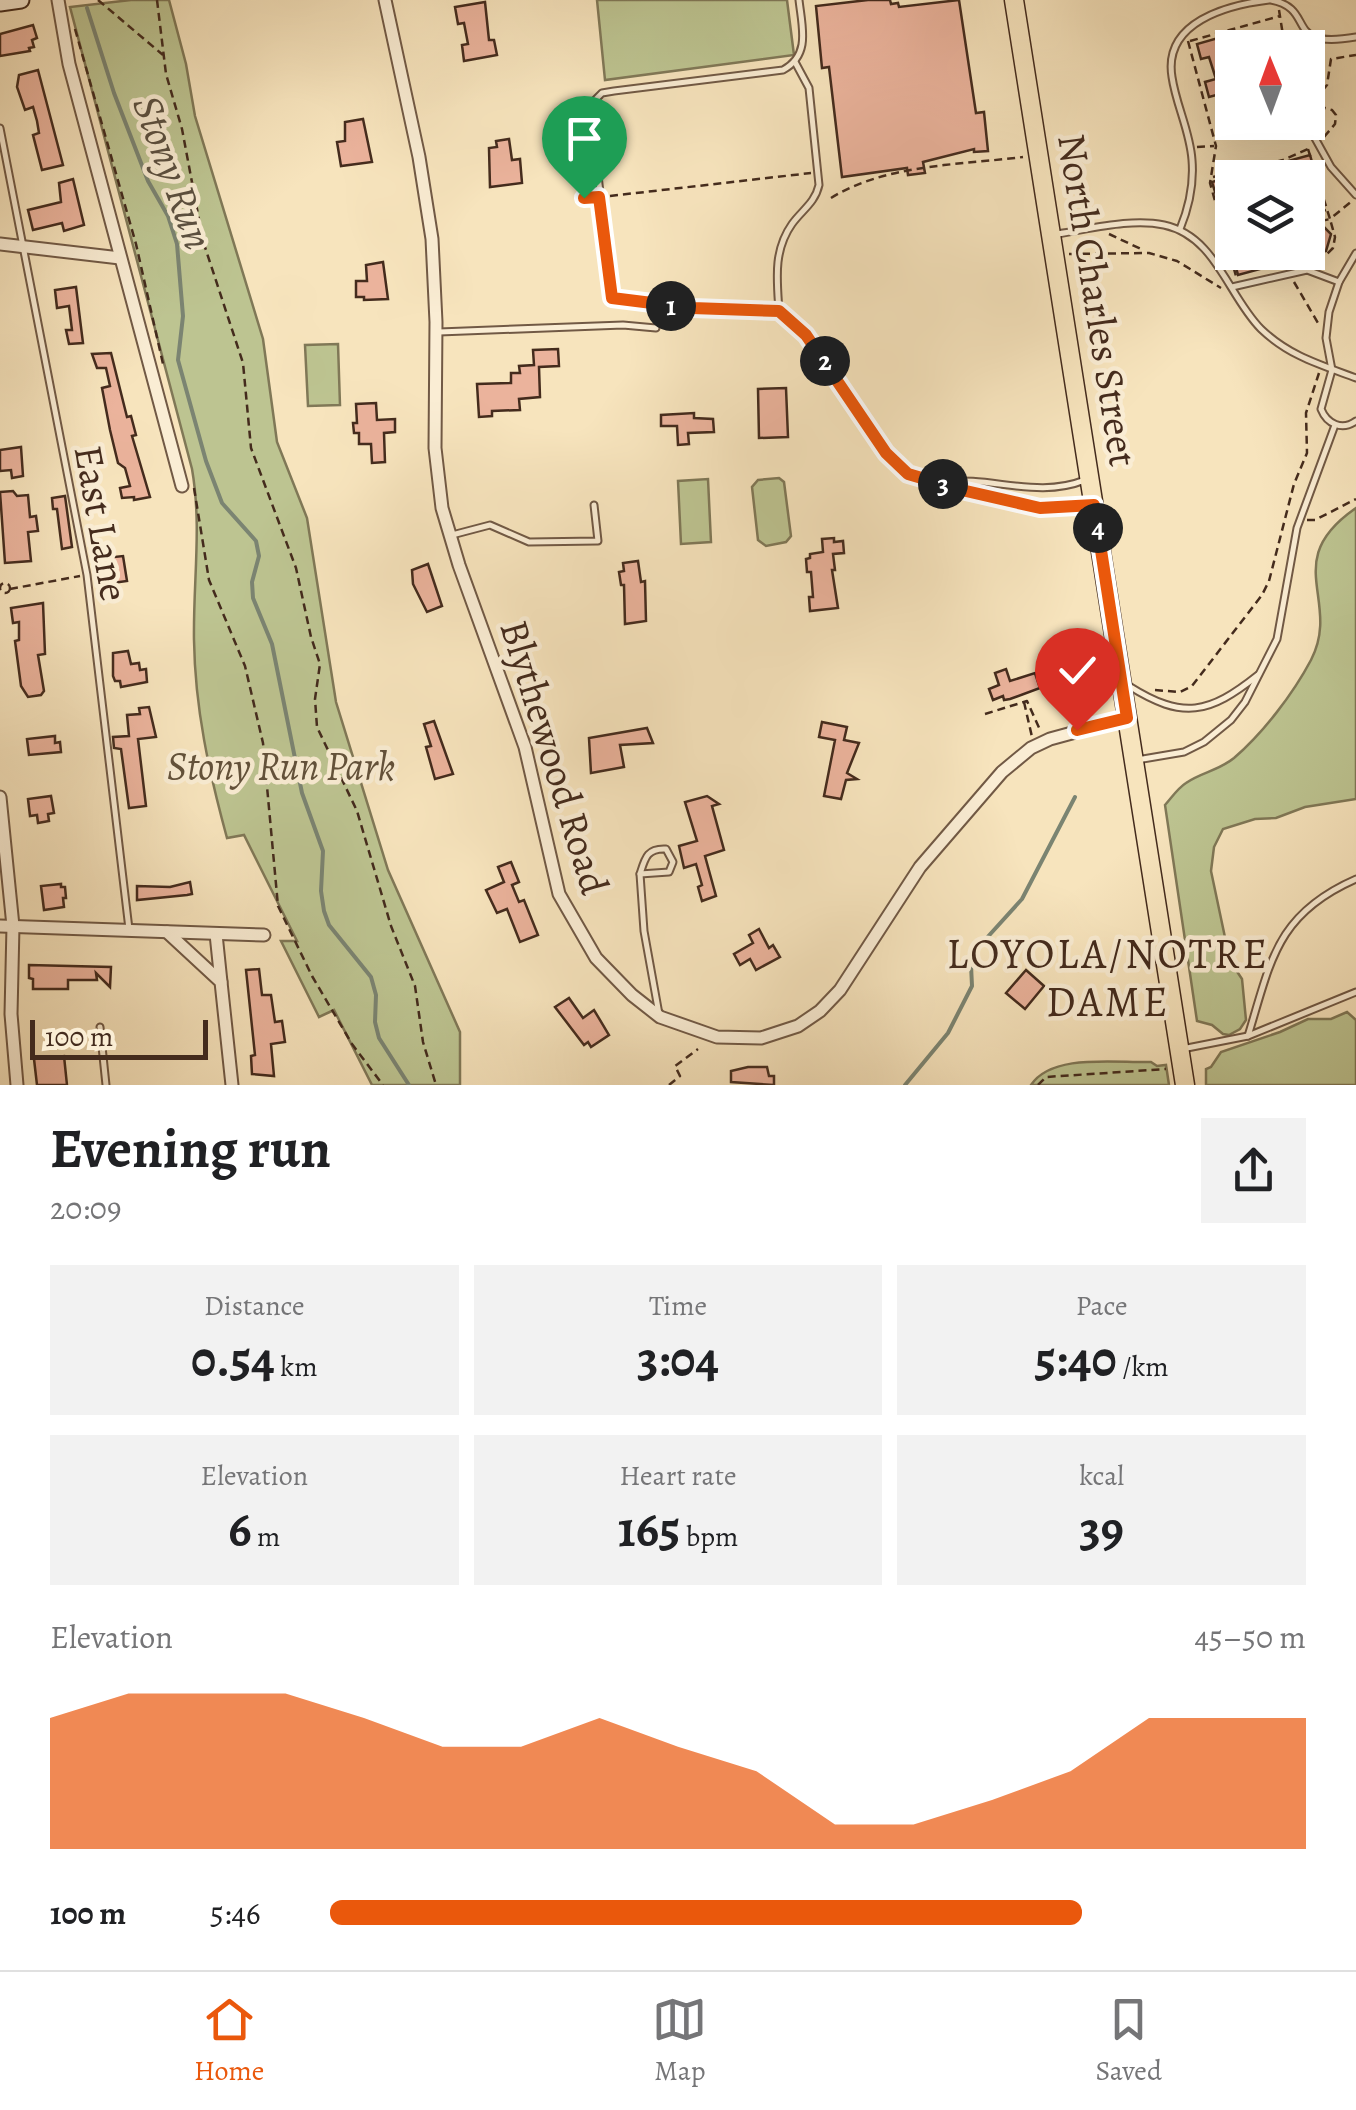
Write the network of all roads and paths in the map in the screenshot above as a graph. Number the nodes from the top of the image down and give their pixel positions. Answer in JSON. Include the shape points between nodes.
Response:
{"nodes":[{"id":1,"x":21,"y":0,"type":"edge"},
{"id":2,"x":58,"y":0,"type":"edge"},
{"id":3,"x":98,"y":0,"type":"edge"},
{"id":4,"x":158,"y":0,"type":"edge"},
{"id":5,"x":385,"y":0,"type":"edge"},
{"id":6,"x":799,"y":0,"type":"edge"},
{"id":7,"x":1017,"y":0,"type":"edge"},
{"id":8,"x":1270,"y":0,"type":"edge"},
{"id":9,"x":0,"y":2,"type":"edge"},
{"id":10,"x":1278,"y":7,"type":"dead end"},
{"id":11,"x":71,"y":14,"type":"dead end"},
{"id":12,"x":1280,"y":16,"type":"junction"},
{"id":13,"x":1186,"y":30,"type":"junction"},
{"id":14,"x":1282,"y":30,"type":"edge"},
{"id":15,"x":1356,"y":38,"type":"edge"},
{"id":16,"x":1188,"y":41,"type":"junction"},
{"id":17,"x":1356,"y":54,"type":"edge"},
{"id":18,"x":164,"y":56,"type":"junction"},
{"id":19,"x":796,"y":62,"type":"junction"},
{"id":20,"x":0,"y":128,"type":"edge"},
{"id":21,"x":1315,"y":140,"type":"edge"},
{"id":22,"x":1320,"y":141,"type":"dead end"},
{"id":23,"x":1216,"y":146,"type":"junction"},
{"id":24,"x":1190,"y":147,"type":"junction"},
{"id":25,"x":1024,"y":157,"type":"dead end"},
{"id":26,"x":1282,"y":160,"type":"edge"},
{"id":27,"x":1312,"y":160,"type":"edge"},
{"id":28,"x":818,"y":173,"type":"junction"},
{"id":29,"x":1215,"y":177,"type":"edge"},
{"id":30,"x":1212,"y":178,"type":"junction"},
{"id":31,"x":599,"y":197,"type":"junction"},
{"id":32,"x":1354,"y":197,"type":"edge"},
{"id":33,"x":831,"y":198,"type":"dead end"},
{"id":34,"x":1325,"y":204,"type":"edge"},
{"id":35,"x":1327,"y":210,"type":"joint"},
{"id":36,"x":1330,"y":219,"type":"junction"},
{"id":37,"x":1325,"y":220,"type":"edge"},
{"id":38,"x":1106,"y":228,"type":"junction"},
{"id":39,"x":1180,"y":230,"type":"junction"},
{"id":40,"x":1053,"y":235,"type":"junction"},
{"id":41,"x":0,"y":244,"type":"edge"},
{"id":42,"x":22,"y":246,"type":"junction"},
{"id":43,"x":1149,"y":253,"type":"junction"},
{"id":44,"x":1356,"y":253,"type":"edge"},
{"id":45,"x":1069,"y":254,"type":"dead end"},
{"id":46,"x":1325,"y":257,"type":"edge"},
{"id":47,"x":120,"y":258,"type":"junction"},
{"id":48,"x":1288,"y":272,"type":"junction"},
{"id":49,"x":1236,"y":276,"type":"dead end"},
{"id":50,"x":1339,"y":282,"type":"junction"},
{"id":51,"x":1232,"y":287,"type":"junction"},
{"id":52,"x":1310,"y":294,"type":"dead end"},
{"id":53,"x":1304,"y":300,"type":"junction"},
{"id":54,"x":779,"y":311,"type":"junction"},
{"id":55,"x":656,"y":328,"type":"dead end"},
{"id":56,"x":1326,"y":330,"type":"junction"},
{"id":57,"x":436,"y":332,"type":"junction"},
{"id":58,"x":1322,"y":366,"type":"junction"},
{"id":59,"x":1332,"y":370,"type":"junction"},
{"id":60,"x":165,"y":376,"type":"dead end"},
{"id":61,"x":1356,"y":378,"type":"edge"},
{"id":62,"x":1356,"y":422,"type":"edge"},
{"id":63,"x":1335,"y":424,"type":"junction"},
{"id":64,"x":1090,"y":478,"type":"junction"},
{"id":65,"x":940,"y":482,"type":"junction"},
{"id":66,"x":187,"y":485,"type":"joint"},
{"id":67,"x":1356,"y":499,"type":"edge"},
{"id":68,"x":594,"y":505,"type":"dead end"},
{"id":69,"x":1094,"y":505,"type":"junction"},
{"id":70,"x":1306,"y":520,"type":"dead end"},
{"id":71,"x":449,"y":536,"type":"junction"},
{"id":72,"x":87,"y":575,"type":"junction"},
{"id":73,"x":10,"y":588,"type":"dead end"},
{"id":74,"x":1260,"y":673,"type":"junction"},
{"id":75,"x":1122,"y":682,"type":"junction"},
{"id":76,"x":1147,"y":686,"type":"dead end"},
{"id":77,"x":985,"y":714,"type":"dead end"},
{"id":78,"x":1127,"y":718,"type":"junction"},
{"id":79,"x":1032,"y":721,"type":"junction"},
{"id":80,"x":1050,"y":739,"type":"junction"},
{"id":81,"x":1031,"y":748,"type":"junction"},
{"id":82,"x":1134,"y":761,"type":"junction"},
{"id":83,"x":0,"y":796,"type":"edge"},
{"id":84,"x":1,"y":818,"type":"edge"},
{"id":85,"x":640,"y":874,"type":"junction"},
{"id":86,"x":1356,"y":880,"type":"edge"},
{"id":87,"x":7,"y":926,"type":"edge"},
{"id":88,"x":289,"y":928,"type":"junction"},
{"id":89,"x":129,"y":930,"type":"junction"},
{"id":90,"x":166,"y":932,"type":"junction"},
{"id":91,"x":216,"y":934,"type":"junction"},
{"id":92,"x":264,"y":936,"type":"joint"},
{"id":93,"x":221,"y":982,"type":"junction"},
{"id":94,"x":1356,"y":992,"type":"edge"},
{"id":95,"x":660,"y":1017,"type":"junction"},
{"id":96,"x":100,"y":1026,"type":"dead end"},
{"id":97,"x":1248,"y":1036,"type":"junction"},
{"id":98,"x":698,"y":1049,"type":"dead end"},
{"id":99,"x":1179,"y":1050,"type":"junction"},
{"id":100,"x":1164,"y":1070,"type":"dead end"},
{"id":101,"x":17,"y":1085,"type":"edge"},
{"id":102,"x":106,"y":1085,"type":"edge"},
{"id":103,"x":232,"y":1085,"type":"edge"},
{"id":104,"x":383,"y":1085,"type":"edge"},
{"id":105,"x":436,"y":1085,"type":"edge"},
{"id":106,"x":669,"y":1085,"type":"edge"},
{"id":107,"x":1038,"y":1085,"type":"edge"},
{"id":108,"x":1184,"y":1085,"type":"edge"}],
"edges":[{"from":1,"to":9,"type":"street"},
{"from":2,"to":47,"type":"street"},
{"from":3,"to":18,"type":"path"},
{"from":4,"to":18,"type":"path"},
{"from":5,"to":57,"type":"street","name":"Blythewood Road","via":[[426,195]]},
{"from":6,"to":19,"type":"lane","via":[[803,41]]},
{"from":7,"to":40,"type":"main road","name":"North Charles Street"},
{"from":8,"to":13,"type":"lane","via":[[1211,15]]},
{"from":8,"to":15,"type":"lane","via":[[1294,10],[1316,40]]},
{"from":10,"to":12,"type":"path"},
{"from":11,"to":60,"type":"path","via":[[138,250]]},
{"from":12,"to":14,"type":"path"},
{"from":12,"to":16,"type":"path"},
{"from":13,"to":16,"type":"path"},
{"from":13,"to":24,"type":"lane","via":[[1173,52],[1172,76]]},
{"from":16,"to":23,"type":"path"},
{"from":17,"to":22,"type":"path","via":[[1329,59],[1327,85],[1315,101],[1336,119]]},
{"from":18,"to":105,"type":"path","via":[[203,241],[243,363],[251,448],[296,568],[320,664],[317,727],[357,811],[415,986]]},
{"from":19,"to":28,"type":"lane","via":[[809,88]]},
{"from":19,"to":31,"type":"lane","via":[[778,71],[594,98],[589,116]]},
{"from":20,"to":42,"type":"lane","name":"East Lane"},
{"from":21,"to":32,"type":"lane"},
{"from":23,"to":24,"type":"path"},
{"from":23,"to":30,"type":"path"},
{"from":24,"to":39,"type":"lane","via":[[1190,198]]},
{"from":25,"to":33,"type":"path","via":[[867,180]]},
{"from":26,"to":27,"type":"path","via":[[1310,148]]},
{"from":28,"to":31,"type":"path"},
{"from":28,"to":54,"type":"lane","via":[[818,193],[779,251]]},
{"from":29,"to":30,"type":"path"},
{"from":30,"to":49,"type":"path"},
{"from":31,"to":54,"type":"lane","via":[[612,298]]},
{"from":32,"to":36,"type":"path"},
{"from":34,"to":35,"type":"path"},
{"from":35,"to":36,"type":"path"},
{"from":36,"to":37,"type":"path"},
{"from":36,"to":46,"type":"path","via":[[1334,242]]},
{"from":38,"to":39,"type":"lane","via":[[1153,224]]},
{"from":38,"to":40,"type":"lane"},
{"from":38,"to":43,"type":"path"},
{"from":39,"to":51,"type":"lane","via":[[1203,247]]},
{"from":40,"to":64,"type":"main road","name":"North Charles Street"},
{"from":41,"to":42,"type":"street"},
{"from":42,"to":47,"type":"street"},
{"from":42,"to":72,"type":"lane","name":"East Lane"},
{"from":43,"to":45,"type":"path"},
{"from":43,"to":51,"type":"path","via":[[1211,284]]},
{"from":44,"to":50,"type":"lane"},
{"from":47,"to":66,"type":"street"},
{"from":48,"to":50,"type":"lane","via":[[1315,271]]},
{"from":48,"to":51,"type":"lane"},
{"from":48,"to":53,"type":"path"},
{"from":50,"to":56,"type":"lane"},
{"from":51,"to":58,"type":"lane","via":[[1262,330]]},
{"from":52,"to":53,"type":"path"},
{"from":53,"to":56,"type":"path"},
{"from":54,"to":65,"type":"lane","via":[[806,335],[894,462],[908,474]]},
{"from":55,"to":57,"type":"lane"},
{"from":56,"to":59,"type":"lane"},
{"from":57,"to":71,"type":"street","name":"Blythewood Road","via":[[436,463]]},
{"from":58,"to":59,"type":"lane"},
{"from":58,"to":76,"type":"path","via":[[1306,413],[1307,454],[1266,588],[1192,686],[1173,692]]},
{"from":59,"to":61,"type":"lane"},
{"from":59,"to":63,"type":"lane","via":[[1321,409]]},
{"from":62,"to":63,"type":"lane"},
{"from":63,"to":74,"type":"lane","via":[[1300,518],[1280,628]]},
{"from":64,"to":65,"type":"lane","via":[[1037,490],[982,480]]},
{"from":64,"to":69,"type":"main road","name":"North Charles Street"},
{"from":65,"to":69,"type":"lane","via":[[1040,508]]},
{"from":66,"to":88,"type":"path","via":[[209,580],[245,666],[262,742],[278,906]]},
{"from":67,"to":70,"type":"path"},
{"from":68,"to":71,"type":"lane","via":[[598,541],[529,542],[490,524]]},
{"from":69,"to":75,"type":"main road","name":"North Charles Street"},
{"from":71,"to":95,"type":"street","name":"Blythewood Road","via":[[519,728],[566,910],[605,968]]},
{"from":72,"to":73,"type":"path"},
{"from":72,"to":89,"type":"lane","name":"East Lane"},
{"from":74,"to":75,"type":"lane","via":[[1194,710],[1168,707]]},
{"from":74,"to":82,"type":"lane","via":[[1238,712],[1204,742]]},
{"from":75,"to":78,"type":"main road","name":"North Charles Street"},
{"from":77,"to":79,"type":"path","via":[[1024,702]]},
{"from":78,"to":80,"type":"street","name":"Blythewood Road"},
{"from":78,"to":82,"type":"main road","name":"North Charles Street"},
{"from":79,"to":80,"type":"path"},
{"from":79,"to":81,"type":"path"},
{"from":80,"to":81,"type":"street","name":"Blythewood Road"},
{"from":81,"to":95,"type":"street","name":"Blythewood Road","via":[[938,842],[849,978],[810,1019],[748,1040],[703,1034]]},
{"from":82,"to":99,"type":"main road","name":"North Charles Street"},
{"from":83,"to":84,"type":"street"},
{"from":84,"to":87,"type":"street"},
{"from":85,"to":85,"type":"lane","via":[[651,851],[671,854],[668,872]]},
{"from":85,"to":95,"type":"lane"},
{"from":86,"to":97,"type":"lane","via":[[1317,901],[1286,930]]},
{"from":87,"to":89,"type":"street"},
{"from":87,"to":101,"type":"street","via":[[9,1055]]},
{"from":88,"to":92,"type":"path"},
{"from":88,"to":104,"type":"path","via":[[352,1044]]},
{"from":89,"to":90,"type":"street"},
{"from":90,"to":91,"type":"street"},
{"from":90,"to":93,"type":"street"},
{"from":91,"to":92,"type":"street"},
{"from":91,"to":93,"type":"street"},
{"from":93,"to":103,"type":"street"},
{"from":94,"to":97,"type":"lane"},
{"from":96,"to":102,"type":"lane"},
{"from":97,"to":99,"type":"lane"},
{"from":98,"to":106,"type":"path","via":[[675,1066],[680,1076]]},
{"from":99,"to":108,"type":"main road","name":"North Charles Street"},
{"from":100,"to":107,"type":"path","via":[[1046,1076]]}]}
